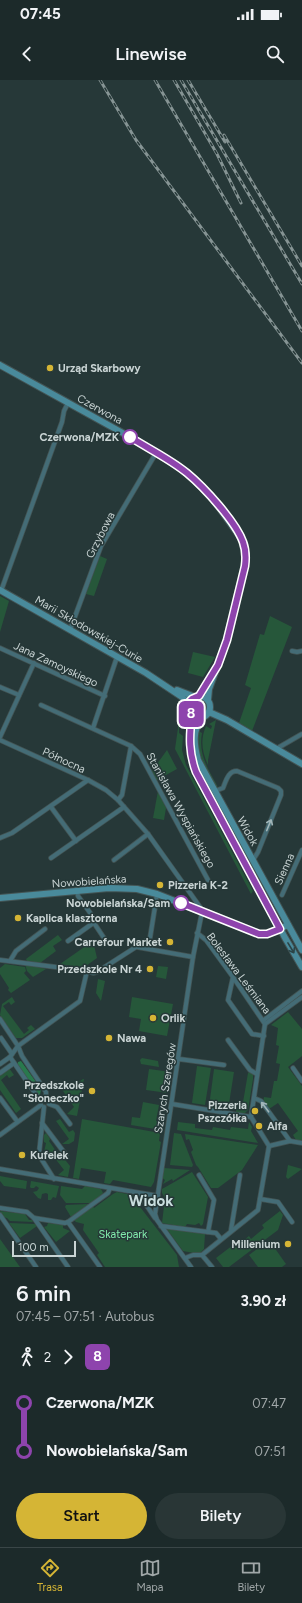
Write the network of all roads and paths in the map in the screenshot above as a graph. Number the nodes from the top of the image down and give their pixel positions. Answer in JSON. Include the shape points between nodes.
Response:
{"nodes":[{"id":1,"x":0,"y":365,"type":"edge"},
{"id":2,"x":68,"y":403,"type":"junction"},
{"id":3,"x":156,"y":453,"type":"junction"},
{"id":4,"x":1,"y":590,"type":"edge"},
{"id":5,"x":70,"y":630,"type":"junction"},
{"id":6,"x":0,"y":648,"type":"edge"},
{"id":7,"x":302,"y":650,"type":"edge"},
{"id":8,"x":292,"y":651,"type":"dead end"},
{"id":9,"x":117,"y":657,"type":"junction"},
{"id":10,"x":34,"y":663,"type":"junction"},
{"id":11,"x":218,"y":665,"type":"junction"},
{"id":12,"x":167,"y":686,"type":"junction"},
{"id":13,"x":0,"y":687,"type":"edge"},
{"id":14,"x":19,"y":695,"type":"junction"},
{"id":15,"x":105,"y":696,"type":"junction"},
{"id":16,"x":197,"y":697,"type":"junction"},
{"id":17,"x":208,"y":700,"type":"junction"},
{"id":18,"x":41,"y":705,"type":"dead end"},
{"id":19,"x":189,"y":705,"type":"junction"},
{"id":20,"x":209,"y":712,"type":"junction"},
{"id":21,"x":192,"y":716,"type":"junction"},
{"id":22,"x":202,"y":718,"type":"junction"},
{"id":23,"x":93,"y":728,"type":"junction"},
{"id":24,"x":302,"y":734,"type":"edge"},
{"id":25,"x":0,"y":737,"type":"edge"},
{"id":26,"x":0,"y":740,"type":"edge"},
{"id":27,"x":131,"y":746,"type":"junction"},
{"id":28,"x":276,"y":750,"type":"junction"},
{"id":29,"x":302,"y":764,"type":"edge"},
{"id":30,"x":88,"y":780,"type":"junction"},
{"id":31,"x":215,"y":791,"type":"junction"},
{"id":32,"x":118,"y":800,"type":"junction"},
{"id":33,"x":51,"y":807,"type":"junction"},
{"id":34,"x":124,"y":807,"type":"junction"},
{"id":35,"x":0,"y":832,"type":"edge"},
{"id":36,"x":148,"y":834,"type":"junction"},
{"id":37,"x":2,"y":837,"type":"edge"},
{"id":38,"x":76,"y":841,"type":"junction"},
{"id":39,"x":302,"y":850,"type":"edge"},
{"id":40,"x":51,"y":858,"type":"dead end"},
{"id":41,"x":114,"y":860,"type":"dead end"},
{"id":42,"x":253,"y":860,"type":"junction"},
{"id":43,"x":296,"y":863,"type":"junction"},
{"id":44,"x":302,"y":865,"type":"edge"},
{"id":45,"x":208,"y":880,"type":"dead end"},
{"id":46,"x":78,"y":890,"type":"junction"},
{"id":47,"x":157,"y":894,"type":"junction"},
{"id":48,"x":282,"y":895,"type":"dead end"},
{"id":49,"x":0,"y":898,"type":"edge"},
{"id":50,"x":202,"y":912,"type":"junction"},
{"id":51,"x":94,"y":922,"type":"junction"},
{"id":52,"x":288,"y":926,"type":"junction"},
{"id":53,"x":45,"y":929,"type":"dead end"},
{"id":54,"x":280,"y":929,"type":"junction"},
{"id":55,"x":197,"y":933,"type":"junction"},
{"id":56,"x":104,"y":938,"type":"dead end"},
{"id":57,"x":68,"y":941,"type":"dead end"},
{"id":58,"x":137,"y":947,"type":"junction"},
{"id":59,"x":302,"y":950,"type":"edge"},
{"id":60,"x":194,"y":957,"type":"junction"},
{"id":61,"x":0,"y":960,"type":"edge"},
{"id":62,"x":10,"y":961,"type":"junction"},
{"id":63,"x":302,"y":967,"type":"edge"},
{"id":64,"x":87,"y":972,"type":"junction"},
{"id":65,"x":233,"y":977,"type":"junction"},
{"id":66,"x":302,"y":991,"type":"edge"},
{"id":67,"x":302,"y":997,"type":"edge"},
{"id":68,"x":0,"y":1019,"type":"edge"},
{"id":69,"x":264,"y":1022,"type":"junction"},
{"id":70,"x":264,"y":1036,"type":"junction"},
{"id":71,"x":1,"y":1038,"type":"edge"},
{"id":72,"x":228,"y":1040,"type":"dead end"},
{"id":73,"x":18,"y":1046,"type":"junction"},
{"id":74,"x":11,"y":1056,"type":"junction"},
{"id":75,"x":179,"y":1058,"type":"junction"},
{"id":76,"x":14,"y":1063,"type":"junction"},
{"id":77,"x":0,"y":1064,"type":"edge"},
{"id":78,"x":224,"y":1065,"type":"dead end"},
{"id":79,"x":293,"y":1068,"type":"dead end"},
{"id":80,"x":0,"y":1073,"type":"edge"},
{"id":81,"x":258,"y":1074,"type":"junction"},
{"id":82,"x":302,"y":1081,"type":"edge"},
{"id":83,"x":0,"y":1098,"type":"edge"},
{"id":84,"x":254,"y":1098,"type":"junction"},
{"id":85,"x":43,"y":1103,"type":"junction"},
{"id":86,"x":172,"y":1104,"type":"junction"},
{"id":87,"x":251,"y":1117,"type":"junction"},
{"id":88,"x":17,"y":1122,"type":"junction"},
{"id":89,"x":42,"y":1123,"type":"junction"},
{"id":90,"x":70,"y":1124,"type":"dead end"},
{"id":91,"x":0,"y":1134,"type":"edge"},
{"id":92,"x":290,"y":1141,"type":"junction"},
{"id":93,"x":302,"y":1143,"type":"edge"},
{"id":94,"x":269,"y":1146,"type":"junction"},
{"id":95,"x":39,"y":1154,"type":"dead end"},
{"id":96,"x":66,"y":1155,"type":"dead end"},
{"id":97,"x":42,"y":1160,"type":"dead end"},
{"id":98,"x":0,"y":1169,"type":"edge"},
{"id":99,"x":199,"y":1175,"type":"dead end"},
{"id":100,"x":240,"y":1175,"type":"dead end"},
{"id":101,"x":54,"y":1179,"type":"junction"},
{"id":102,"x":110,"y":1188,"type":"junction"},
{"id":103,"x":139,"y":1193,"type":"junction"},
{"id":104,"x":158,"y":1196,"type":"junction"},
{"id":105,"x":260,"y":1199,"type":"junction"},
{"id":106,"x":0,"y":1208,"type":"edge"},
{"id":107,"x":0,"y":1215,"type":"edge"},
{"id":108,"x":34,"y":1218,"type":"junction"},
{"id":109,"x":157,"y":1220,"type":"junction"},
{"id":110,"x":68,"y":1222,"type":"junction"},
{"id":111,"x":292,"y":1222,"type":"dead end"},
{"id":112,"x":161,"y":1226,"type":"junction"},
{"id":113,"x":231,"y":1231,"type":"junction"},
{"id":114,"x":208,"y":1232,"type":"junction"},
{"id":115,"x":221,"y":1238,"type":"junction"},
{"id":116,"x":202,"y":1255,"type":"junction"},
{"id":117,"x":185,"y":1258,"type":"junction"},
{"id":118,"x":36,"y":1267,"type":"edge"},
{"id":119,"x":68,"y":1267,"type":"edge"},
{"id":120,"x":100,"y":1267,"type":"edge"},
{"id":121,"x":191,"y":1267,"type":"edge"},
{"id":122,"x":212,"y":1267,"type":"edge"}],
"edges":[{"from":1,"to":2,"type":"main road","name":"Czerwona"},
{"from":2,"to":3,"type":"main road","name":"Czerwona"},
{"from":2,"to":4,"type":"street"},
{"from":3,"to":5,"type":"street","name":"Grzybowa","via":[[102,546]]},
{"from":3,"to":11,"type":"main road","name":"Czerwona","via":[[187,473],[207,492],[243,542],[246,557],[243,574],[227,640]]},
{"from":4,"to":5,"type":"main road","name":"Marii Skłodowskiej-Curie"},
{"from":5,"to":9,"type":"main road","name":"Marii Skłodowskiej-Curie"},
{"from":6,"to":10,"type":"street","name":"Jana Zamoyskiego"},
{"from":7,"to":8,"type":"street"},
{"from":9,"to":12,"type":"main road","name":"Marii Skłodowskiej-Curie"},
{"from":9,"to":15,"type":"street"},
{"from":10,"to":14,"type":"street"},
{"from":10,"to":15,"type":"street","name":"Jana Zamoyskiego"},
{"from":11,"to":16,"type":"main road","name":"Czerwona"},
{"from":11,"to":17,"type":"main road","name":"Czerwona"},
{"from":12,"to":16,"type":"main road","name":"Marii Skłodowskiej-Curie"},
{"from":12,"to":19,"type":"main road","name":"Marii Skłodowskiej-Curie","via":[[182,696]]},
{"from":13,"to":14,"type":"street"},
{"from":14,"to":25,"type":"street"},
{"from":15,"to":23,"type":"street"},
{"from":16,"to":17,"type":"main road"},
{"from":16,"to":19,"type":"main road","via":[[192,699]]},
{"from":17,"to":20,"type":"main road","via":[[211,706]]},
{"from":18,"to":23,"type":"street","name":"Stanisława Wyspiańskiego"},
{"from":19,"to":21,"type":"main road"},
{"from":20,"to":22,"type":"main road"},
{"from":20,"to":28,"type":"main road"},
{"from":21,"to":22,"type":"main road"},
{"from":21,"to":54,"type":"main road","name":"Widok","via":[[190,747],[196,772]]},
{"from":22,"to":31,"type":"main road","name":"Widok","via":[[195,731],[196,753]]},
{"from":23,"to":27,"type":"street","name":"Stanisława Wyspiańskiego"},
{"from":24,"to":28,"type":"street"},
{"from":26,"to":30,"type":"street","name":"Północna"},
{"from":27,"to":32,"type":"street","via":[[122,795]]},
{"from":27,"to":45,"type":"street","name":"Stanisława Wyspiańskiego","via":[[140,754]]},
{"from":28,"to":29,"type":"main road"},
{"from":30,"to":32,"type":"street","name":"Północna"},
{"from":30,"to":33,"type":"street"},
{"from":31,"to":42,"type":"main road","name":"Widok"},
{"from":42,"to":31,"type":"street","one_way":true,"via":[[281,791],[237,771],[229,774],[222,788]]},
{"from":32,"to":34,"type":"street","name":"Północna"},
{"from":33,"to":37,"type":"street"},
{"from":33,"to":38,"type":"street"},
{"from":34,"to":36,"type":"street","name":"Północna"},
{"from":34,"to":38,"type":"street"},
{"from":35,"to":37,"type":"street"},
{"from":36,"to":41,"type":"street"},
{"from":36,"to":50,"type":"street","name":"Północna","via":[[198,901]]},
{"from":38,"to":40,"type":"street"},
{"from":39,"to":43,"type":"street","name":"Sienna"},
{"from":42,"to":52,"type":"main road","name":"Widok"},
{"from":43,"to":44,"type":"street"},
{"from":43,"to":48,"type":"street","name":"Sienna"},
{"from":46,"to":47,"type":"main road","name":"Nowobielańska","via":[[123,887]]},
{"from":46,"to":49,"type":"main road","name":"Nowobielańska"},
{"from":46,"to":51,"type":"street","via":[[78,896],[96,921]]},
{"from":47,"to":50,"type":"main road","name":"Nowobielańska"},
{"from":47,"to":58,"type":"street","via":[[150,938]]},
{"from":50,"to":54,"type":"main road","name":"Nowobielańska","via":[[259,934]]},
{"from":50,"to":55,"type":"street","name":"Szarych Szeregów"},
{"from":51,"to":56,"type":"street"},
{"from":51,"to":57,"type":"street"},
{"from":52,"to":54,"type":"main road","name":"Nowobielańska"},
{"from":52,"to":59,"type":"main road","name":"Widok"},
{"from":53,"to":62,"type":"street","via":[[16,951]]},
{"from":54,"to":63,"type":"main road","name":"Widok","one_way":true},
{"from":55,"to":60,"type":"street","name":"Szarych Szeregów"},
{"from":55,"to":65,"type":"street","name":"Bolesława Leśmiana","via":[[206,940]]},
{"from":58,"to":60,"type":"street"},
{"from":58,"to":64,"type":"street","via":[[97,972]]},
{"from":60,"to":75,"type":"street","name":"Szarych Szeregów"},
{"from":61,"to":62,"type":"street"},
{"from":62,"to":64,"type":"street"},
{"from":64,"to":73,"type":"street","via":[[80,1000]]},
{"from":65,"to":69,"type":"street","name":"Bolesława Leśmiana"},
{"from":65,"to":70,"type":"street","via":[[228,1000],[252,1034]]},
{"from":66,"to":69,"type":"street"},
{"from":67,"to":69,"type":"street"},
{"from":68,"to":73,"type":"street"},
{"from":69,"to":70,"type":"street"},
{"from":70,"to":81,"type":"street"},
{"from":71,"to":74,"type":"street"},
{"from":72,"to":81,"type":"street","via":[[250,1070]]},
{"from":73,"to":74,"type":"street"},
{"from":73,"to":85,"type":"street","via":[[46,1092]]},
{"from":74,"to":76,"type":"street"},
{"from":74,"to":77,"type":"street"},
{"from":75,"to":78,"type":"street"},
{"from":75,"to":86,"type":"street","name":"Szarych Szeregów"},
{"from":76,"to":80,"type":"street"},
{"from":76,"to":85,"type":"street"},
{"from":79,"to":82,"type":"street"},
{"from":81,"to":84,"type":"street"},
{"from":83,"to":88,"type":"street"},
{"from":84,"to":87,"type":"street"},
{"from":92,"to":84,"type":"street","one_way":true,"via":[[261,1102]]},
{"from":85,"to":88,"type":"street"},
{"from":85,"to":89,"type":"street"},
{"from":85,"to":90,"type":"street","via":[[57,1107]]},
{"from":86,"to":87,"type":"street"},
{"from":86,"to":104,"type":"street","name":"Szarych Szeregów"},
{"from":87,"to":94,"type":"street"},
{"from":88,"to":91,"type":"street"},
{"from":89,"to":95,"type":"street"},
{"from":89,"to":96,"type":"street"},
{"from":92,"to":93,"type":"street"},
{"from":92,"to":94,"type":"street"},
{"from":94,"to":105,"type":"street"},
{"from":97,"to":101,"type":"street"},
{"from":98,"to":101,"type":"street"},
{"from":99,"to":114,"type":"street","via":[[214,1200]]},
{"from":100,"to":113,"type":"street"},
{"from":101,"to":102,"type":"street"},
{"from":102,"to":103,"type":"street"},
{"from":102,"to":110,"type":"street","via":[[108,1193]]},
{"from":103,"to":104,"type":"street"},
{"from":103,"to":109,"type":"street"},
{"from":104,"to":109,"type":"street","name":"Szarych Szeregów","via":[[155,1214]]},
{"from":105,"to":111,"type":"street","via":[[278,1202]]},
{"from":105,"to":113,"type":"street","via":[[258,1210]]},
{"from":106,"to":108,"type":"street","via":[[27,1212]]},
{"from":107,"to":118,"type":"street"},
{"from":108,"to":110,"type":"street"},
{"from":108,"to":119,"type":"street"},
{"from":109,"to":112,"type":"street"},
{"from":110,"to":120,"type":"street"},
{"from":112,"to":114,"type":"street"},
{"from":112,"to":117,"type":"street"},
{"from":113,"to":115,"type":"street"},
{"from":114,"to":115,"type":"street","via":[[216,1233]]},
{"from":115,"to":116,"type":"street"},
{"from":116,"to":117,"type":"street"},
{"from":116,"to":122,"type":"street"},
{"from":117,"to":121,"type":"street"}]}
